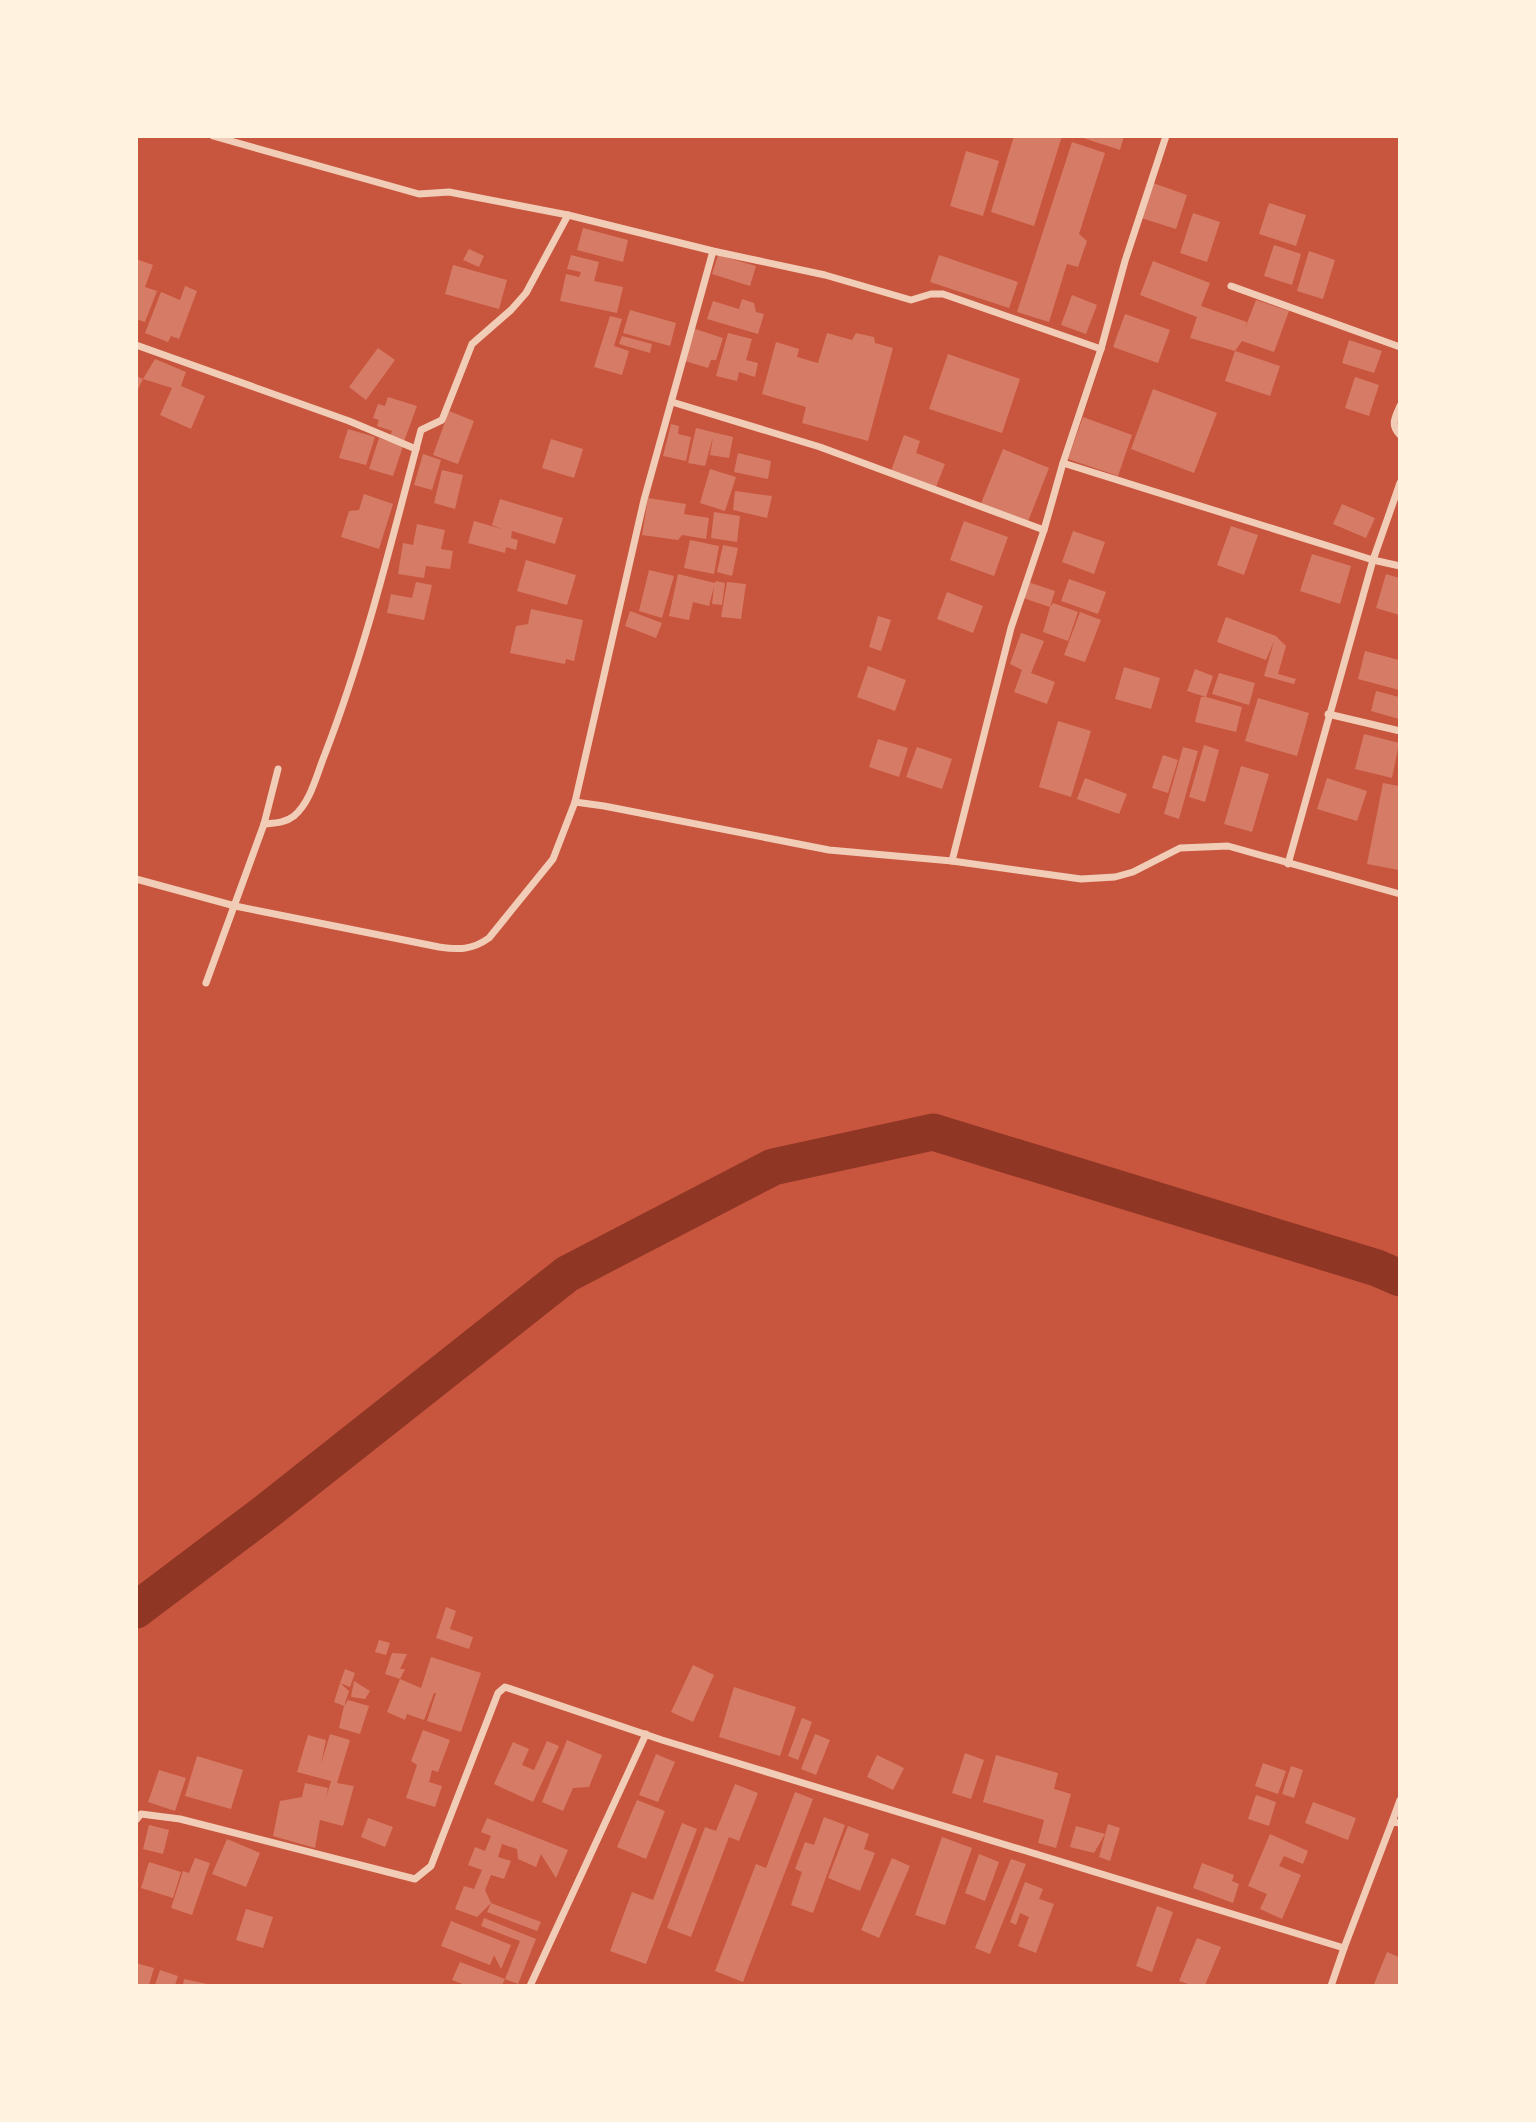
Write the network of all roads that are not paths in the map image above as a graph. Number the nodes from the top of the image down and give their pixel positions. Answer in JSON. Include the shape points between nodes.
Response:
{"nodes":[{"id":1,"x":213,"y":136,"type":"edge"},
{"id":2,"x":1166,"y":136,"type":"edge"},
{"id":3,"x":568,"y":215,"type":"junction"},
{"id":4,"x":713,"y":251,"type":"junction"},
{"id":5,"x":1231,"y":286,"type":"dead end"},
{"id":6,"x":136,"y":345,"type":"edge"},
{"id":7,"x":1399,"y":347,"type":"edge"},
{"id":8,"x":1101,"y":349,"type":"junction"},
{"id":9,"x":672,"y":402,"type":"junction"},
{"id":10,"x":1399,"y":406,"type":"edge"},
{"id":11,"x":1399,"y":435,"type":"edge"},
{"id":12,"x":416,"y":449,"type":"junction"},
{"id":13,"x":1063,"y":463,"type":"junction"},
{"id":14,"x":1399,"y":483,"type":"edge"},
{"id":15,"x":1044,"y":530,"type":"junction"},
{"id":16,"x":1373,"y":560,"type":"junction"},
{"id":17,"x":1399,"y":566,"type":"edge"},
{"id":18,"x":1328,"y":714,"type":"junction"},
{"id":19,"x":1399,"y":730,"type":"edge"},
{"id":20,"x":278,"y":769,"type":"dead end"},
{"id":21,"x":575,"y":802,"type":"junction"},
{"id":22,"x":264,"y":824,"type":"junction"},
{"id":23,"x":952,"y":861,"type":"junction"},
{"id":24,"x":1288,"y":864,"type":"junction"},
{"id":25,"x":136,"y":879,"type":"edge"},
{"id":26,"x":1399,"y":894,"type":"edge"},
{"id":27,"x":235,"y":906,"type":"junction"},
{"id":28,"x":206,"y":983,"type":"dead end"},
{"id":29,"x":646,"y":1734,"type":"junction"},
{"id":30,"x":1399,"y":1800,"type":"edge"},
{"id":31,"x":136,"y":1820,"type":"edge"},
{"id":32,"x":1396,"y":1822,"type":"edge"},
{"id":33,"x":1344,"y":1948,"type":"junction"},
{"id":34,"x":530,"y":1986,"type":"edge"},
{"id":35,"x":1331,"y":1986,"type":"edge"}],
"edges":[{"from":1,"to":3,"type":"street","via":[[419,194],[449,192]]},
{"from":2,"to":8,"type":"street"},
{"from":3,"to":4,"type":"street"},
{"from":3,"to":12,"type":"street","via":[[526,293],[472,344],[442,420],[421,430]]},
{"from":4,"to":8,"type":"street","via":[[825,275],[911,300],[943,294]]},
{"from":4,"to":9,"type":"street"},
{"from":5,"to":7,"type":"street"},
{"from":6,"to":12,"type":"street"},
{"from":8,"to":13,"type":"street"},
{"from":9,"to":15,"type":"street","via":[[820,447]]},
{"from":9,"to":21,"type":"street","via":[[644,500]]},
{"from":10,"to":11,"type":"street","via":[[1394,426]]},
{"from":12,"to":22,"type":"street","via":[[380,590],[345,702],[306,801],[283,822]]},
{"from":13,"to":15,"type":"street"},
{"from":13,"to":16,"type":"street"},
{"from":14,"to":16,"type":"street"},
{"from":15,"to":23,"type":"street","via":[[1000,667]]},
{"from":16,"to":17,"type":"street"},
{"from":16,"to":18,"type":"street"},
{"from":18,"to":19,"type":"street"},
{"from":18,"to":24,"type":"street"},
{"from":20,"to":22,"type":"street"},
{"from":21,"to":23,"type":"street","via":[[829,849]]},
{"from":21,"to":27,"type":"street","via":[[553,859],[478,946],[457,950]]},
{"from":22,"to":27,"type":"street"},
{"from":23,"to":24,"type":"street","via":[[1081,879],[1133,872],[1180,848],[1228,846]]},
{"from":24,"to":26,"type":"street"},
{"from":25,"to":27,"type":"street"},
{"from":27,"to":28,"type":"street"},
{"from":29,"to":31,"type":"street","via":[[513,1689],[501,1689],[431,1866],[415,1879],[180,1819],[141,1814]]},
{"from":29,"to":33,"type":"street"},
{"from":29,"to":34,"type":"street"},
{"from":30,"to":32,"type":"street"},
{"from":32,"to":33,"type":"street"},
{"from":33,"to":35,"type":"street"}]}
